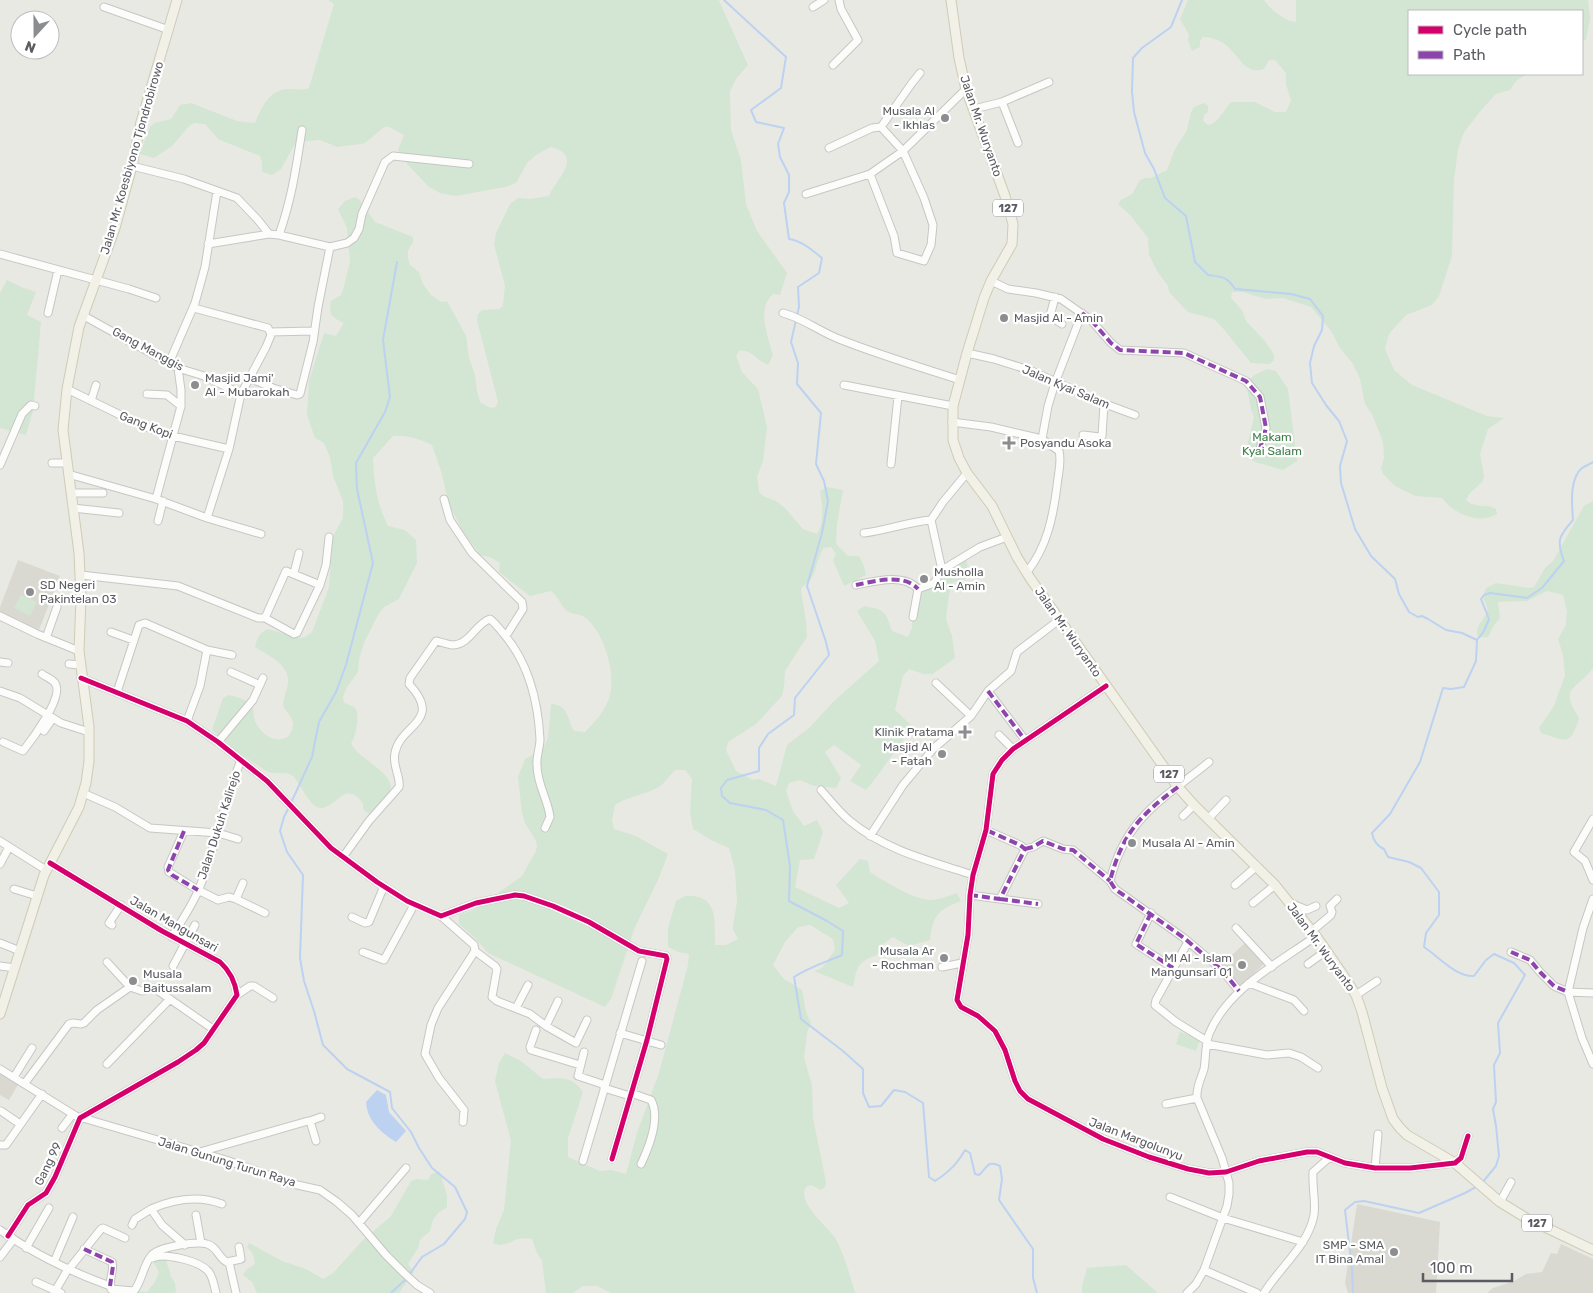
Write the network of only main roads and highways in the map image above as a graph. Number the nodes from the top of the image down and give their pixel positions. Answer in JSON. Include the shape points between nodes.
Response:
{"nodes":[{"id":1,"x":176,"y":0,"type":"edge"},
{"id":2,"x":952,"y":0,"type":"edge"},
{"id":3,"x":0,"y":1013,"type":"edge"},
{"id":4,"x":1593,"y":1250,"type":"edge"}],
"edges":[{"from":1,"to":3,"type":"main road","name":"Jalan Mr. Koesbiyono Tjondrobirowo","via":[[115,228],[79,327],[67,389],[63,430],[81,576],[79,651],[89,732],[89,762],[79,807],[48,867]]},
{"from":2,"to":4,"type":"main road","name":"Jalan Mr. Wuryanto","number":"127","via":[[966,88],[1013,224],[1012,244],[991,281],[979,312],[953,406],[955,448],[967,473],[992,506],[1026,572],[1178,787],[1290,903],[1356,995],[1382,1088],[1396,1124],[1407,1135],[1455,1163],[1500,1202]]}]}
